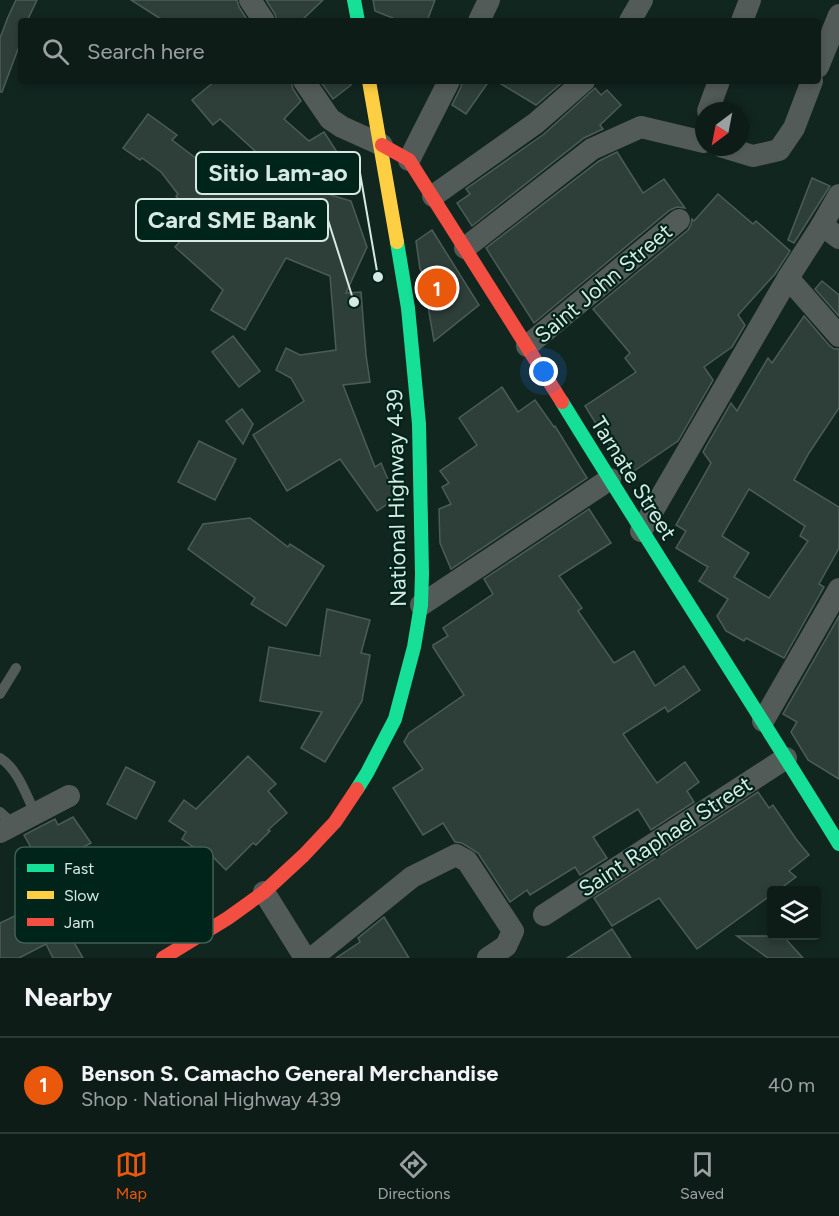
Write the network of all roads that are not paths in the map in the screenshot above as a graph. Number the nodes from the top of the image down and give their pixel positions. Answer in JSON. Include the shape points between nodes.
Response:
{"nodes":[{"id":1,"x":250,"y":0,"type":"edge"},
{"id":2,"x":354,"y":0,"type":"edge"},
{"id":3,"x":489,"y":0,"type":"edge"},
{"id":4,"x":642,"y":0,"type":"edge"},
{"id":5,"x":750,"y":0,"type":"edge"},
{"id":6,"x":839,"y":15,"type":"edge"},
{"id":7,"x":262,"y":18,"type":"edge"},
{"id":8,"x":357,"y":18,"type":"edge"},
{"id":9,"x":480,"y":18,"type":"edge"},
{"id":10,"x":632,"y":18,"type":"edge"},
{"id":11,"x":743,"y":18,"type":"edge"},
{"id":12,"x":821,"y":60,"type":"edge"},
{"id":13,"x":306,"y":84,"type":"edge"},
{"id":14,"x":370,"y":84,"type":"edge"},
{"id":15,"x":447,"y":84,"type":"edge"},
{"id":16,"x":581,"y":84,"type":"edge"},
{"id":17,"x":718,"y":84,"type":"edge"},
{"id":18,"x":812,"y":84,"type":"edge"},
{"id":19,"x":711,"y":102,"type":"edge"},
{"id":20,"x":695,"y":133,"type":"edge"},
{"id":21,"x":381,"y":146,"type":"junction"},
{"id":22,"x":749,"y":155,"type":"edge"},
{"id":23,"x":409,"y":160,"type":"junction"},
{"id":24,"x":839,"y":195,"type":"edge"},
{"id":25,"x":433,"y":196,"type":"junction"},
{"id":26,"x":679,"y":219,"type":"dead end"},
{"id":27,"x":831,"y":232,"type":"edge"},
{"id":28,"x":465,"y":248,"type":"junction"},
{"id":29,"x":788,"y":278,"type":"junction"},
{"id":30,"x":839,"y":336,"type":"edge"},
{"id":31,"x":527,"y":346,"type":"junction"},
{"id":32,"x":610,"y":479,"type":"junction"},
{"id":33,"x":641,"y":531,"type":"junction"},
{"id":34,"x":839,"y":589,"type":"edge"},
{"id":35,"x":421,"y":605,"type":"junction"},
{"id":36,"x":16,"y":668,"type":"dead end"},
{"id":37,"x":0,"y":694,"type":"edge"},
{"id":38,"x":763,"y":721,"type":"junction"},
{"id":39,"x":0,"y":758,"type":"edge"},
{"id":40,"x":786,"y":758,"type":"junction"},
{"id":41,"x":69,"y":796,"type":"dead end"},
{"id":42,"x":36,"y":813,"type":"junction"},
{"id":43,"x":4,"y":823,"type":"edge"},
{"id":44,"x":839,"y":844,"type":"edge"},
{"id":45,"x":264,"y":892,"type":"junction"},
{"id":46,"x":544,"y":915,"type":"dead end"},
{"id":47,"x":213,"y":927,"type":"edge"},
{"id":48,"x":187,"y":943,"type":"edge"},
{"id":49,"x":163,"y":958,"type":"edge"},
{"id":50,"x":305,"y":958,"type":"edge"},
{"id":51,"x":312,"y":958,"type":"edge"},
{"id":52,"x":490,"y":958,"type":"edge"}],
"edges":[{"from":1,"to":7,"type":"street"},
{"from":2,"to":8,"type":"main road"},
{"from":3,"to":9,"type":"street"},
{"from":4,"to":10,"type":"street"},
{"from":5,"to":11,"type":"street"},
{"from":6,"to":12,"type":"street"},
{"from":13,"to":21,"type":"street","via":[[330,119]]},
{"from":14,"to":21,"type":"main road","name":"National Highway 439"},
{"from":15,"to":23,"type":"street"},
{"from":16,"to":25,"type":"street","via":[[536,123]]},
{"from":17,"to":19,"type":"street"},
{"from":18,"to":22,"type":"street","via":[[794,128],[779,150]]},
{"from":20,"to":28,"type":"street","via":[[641,127],[592,149]]},
{"from":21,"to":23,"type":"main road","name":"Tarnate Street"},
{"from":21,"to":35,"type":"main road","name":"National Highway 439","via":[[408,308],[419,424]]},
{"from":23,"to":25,"type":"main road","name":"Tarnate Street"},
{"from":24,"to":27,"type":"street"},
{"from":25,"to":28,"type":"main road","name":"Tarnate Street"},
{"from":26,"to":31,"type":"street","name":"Saint John Street"},
{"from":27,"to":29,"type":"street"},
{"from":28,"to":31,"type":"main road","name":"Tarnate Street"},
{"from":29,"to":30,"type":"street"},
{"from":29,"to":33,"type":"street"},
{"from":31,"to":32,"type":"main road","name":"Tarnate Street"},
{"from":32,"to":33,"type":"main road","name":"Tarnate Street"},
{"from":32,"to":35,"type":"street"},
{"from":33,"to":38,"type":"main road","name":"Tarnate Street"},
{"from":34,"to":38,"type":"street"},
{"from":35,"to":45,"type":"main road","name":"National Highway 439","via":[[394,719],[367,773],[335,822]]},
{"from":36,"to":37,"type":"lane"},
{"from":38,"to":40,"type":"main road","name":"Tarnate Street"},
{"from":39,"to":42,"type":"lane","via":[[16,776]]},
{"from":40,"to":44,"type":"main road","name":"Tarnate Street"},
{"from":40,"to":46,"type":"street","name":"Saint Raphael Street"},
{"from":41,"to":42,"type":"street"},
{"from":42,"to":43,"type":"street"},
{"from":45,"to":47,"type":"main road","name":"National Highway 439"},
{"from":45,"to":50,"type":"street"},
{"from":48,"to":49,"type":"main road","name":"National Highway 439"},
{"from":51,"to":52,"type":"street","via":[[412,877],[456,855],[467,861],[513,931],[506,946]]}]}
